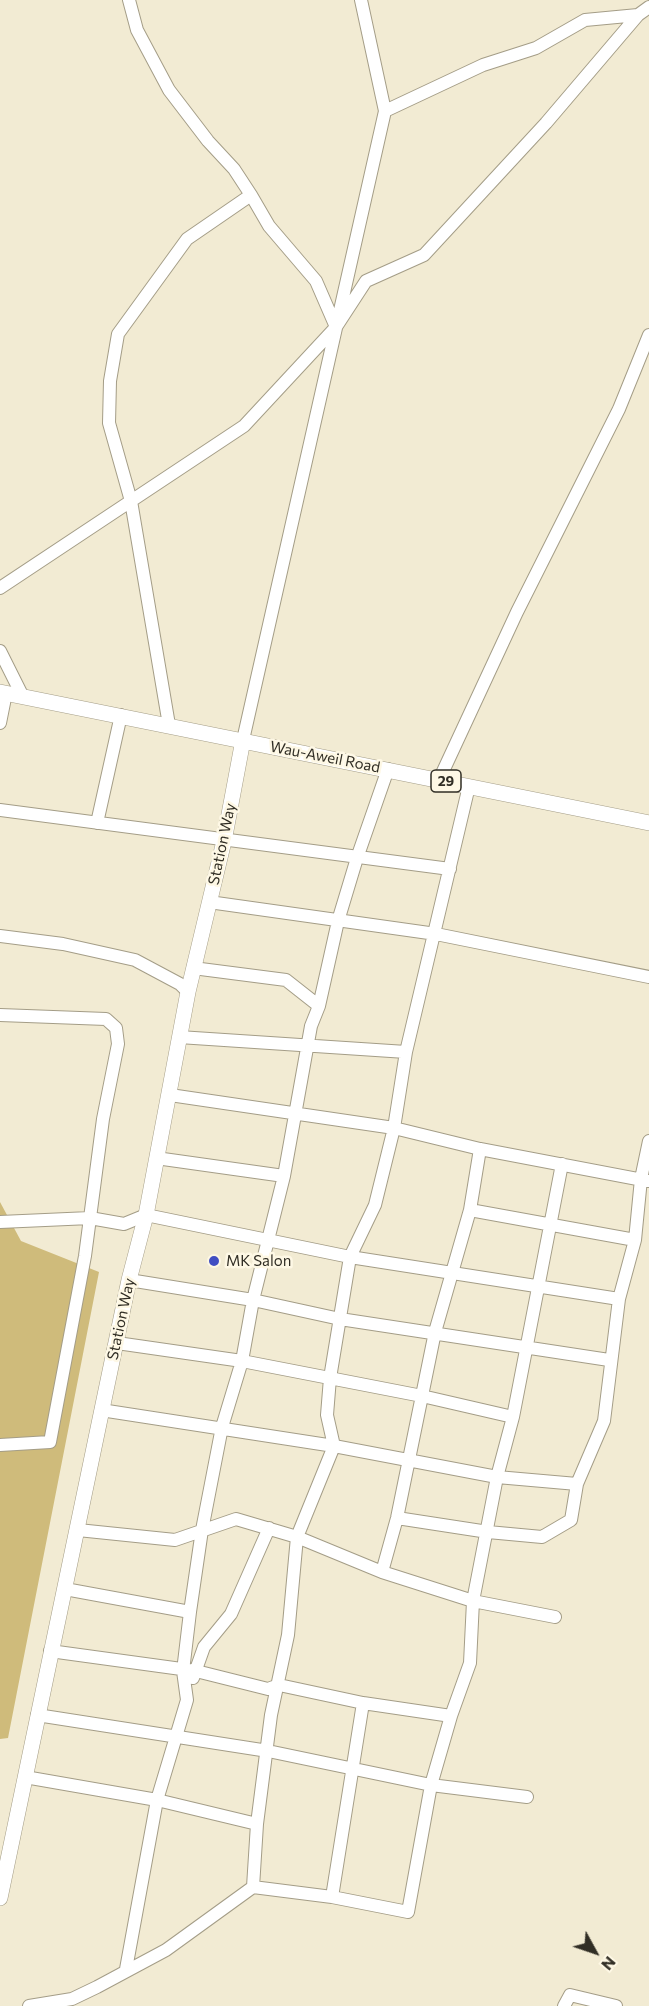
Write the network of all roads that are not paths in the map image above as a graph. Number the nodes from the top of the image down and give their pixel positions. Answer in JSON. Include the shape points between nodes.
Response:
{"nodes":[{"id":1,"x":129,"y":0,"type":"edge"},
{"id":2,"x":361,"y":0,"type":"edge"},
{"id":3,"x":649,"y":7,"type":"edge"},
{"id":4,"x":638,"y":15,"type":"junction"},
{"id":5,"x":385,"y":111,"type":"junction"},
{"id":6,"x":251,"y":195,"type":"junction"},
{"id":7,"x":336,"y":327,"type":"junction"},
{"id":8,"x":649,"y":335,"type":"edge"},
{"id":9,"x":131,"y":501,"type":"junction"},
{"id":10,"x":0,"y":588,"type":"edge"},
{"id":11,"x":0,"y":651,"type":"edge"},
{"id":12,"x":3,"y":693,"type":"edge"},
{"id":13,"x":23,"y":697,"type":"junction"},
{"id":14,"x":121,"y":716,"type":"junction"},
{"id":15,"x":0,"y":723,"type":"edge"},
{"id":16,"x":170,"y":725,"type":"junction"},
{"id":17,"x":243,"y":740,"type":"junction"},
{"id":18,"x":388,"y":769,"type":"junction"},
{"id":19,"x":439,"y":780,"type":"junction"},
{"id":20,"x":469,"y":786,"type":"junction"},
{"id":21,"x":0,"y":810,"type":"edge"},
{"id":22,"x":97,"y":823,"type":"junction"},
{"id":23,"x":649,"y":823,"type":"edge"},
{"id":24,"x":224,"y":841,"type":"junction"},
{"id":25,"x":357,"y":858,"type":"junction"},
{"id":26,"x":450,"y":869,"type":"junction"},
{"id":27,"x":209,"y":902,"type":"junction"},
{"id":28,"x":338,"y":921,"type":"junction"},
{"id":29,"x":436,"y":934,"type":"junction"},
{"id":30,"x":0,"y":936,"type":"edge"},
{"id":31,"x":193,"y":968,"type":"junction"},
{"id":32,"x":649,"y":977,"type":"edge"},
{"id":33,"x":188,"y":992,"type":"junction"},
{"id":34,"x":319,"y":1006,"type":"junction"},
{"id":35,"x":0,"y":1015,"type":"edge"},
{"id":36,"x":180,"y":1037,"type":"junction"},
{"id":37,"x":307,"y":1046,"type":"junction"},
{"id":38,"x":406,"y":1052,"type":"junction"},
{"id":39,"x":170,"y":1095,"type":"junction"},
{"id":40,"x":296,"y":1115,"type":"junction"},
{"id":41,"x":394,"y":1128,"type":"junction"},
{"id":42,"x":649,"y":1141,"type":"edge"},
{"id":43,"x":480,"y":1149,"type":"junction"},
{"id":44,"x":156,"y":1158,"type":"junction"},
{"id":45,"x":562,"y":1164,"type":"junction"},
{"id":46,"x":284,"y":1176,"type":"junction"},
{"id":47,"x":645,"y":1180,"type":"edge"},
{"id":48,"x":470,"y":1210,"type":"junction"},
{"id":49,"x":146,"y":1215,"type":"junction"},
{"id":50,"x":90,"y":1218,"type":"junction"},
{"id":51,"x":0,"y":1222,"type":"edge"},
{"id":52,"x":549,"y":1226,"type":"junction"},
{"id":53,"x":268,"y":1239,"type":"junction"},
{"id":54,"x":635,"y":1240,"type":"junction"},
{"id":55,"x":350,"y":1257,"type":"junction"},
{"id":56,"x":450,"y":1274,"type":"junction"},
{"id":57,"x":129,"y":1280,"type":"junction"},
{"id":58,"x":537,"y":1288,"type":"junction"},
{"id":59,"x":619,"y":1299,"type":"junction"},
{"id":60,"x":253,"y":1300,"type":"junction"},
{"id":61,"x":340,"y":1319,"type":"junction"},
{"id":62,"x":435,"y":1332,"type":"junction"},
{"id":63,"x":117,"y":1342,"type":"junction"},
{"id":64,"x":526,"y":1348,"type":"junction"},
{"id":65,"x":609,"y":1360,"type":"junction"},
{"id":66,"x":242,"y":1361,"type":"junction"},
{"id":67,"x":330,"y":1377,"type":"junction"},
{"id":68,"x":422,"y":1396,"type":"junction"},
{"id":69,"x":101,"y":1410,"type":"junction"},
{"id":70,"x":513,"y":1417,"type":"junction"},
{"id":71,"x":222,"y":1428,"type":"junction"},
{"id":72,"x":0,"y":1445,"type":"edge"},
{"id":73,"x":334,"y":1446,"type":"junction"},
{"id":74,"x":409,"y":1460,"type":"junction"},
{"id":75,"x":497,"y":1477,"type":"junction"},
{"id":76,"x":577,"y":1484,"type":"junction"},
{"id":77,"x":397,"y":1518,"type":"junction"},
{"id":78,"x":269,"y":1528,"type":"junction"},
{"id":79,"x":78,"y":1530,"type":"junction"},
{"id":80,"x":202,"y":1530,"type":"junction"},
{"id":81,"x":488,"y":1532,"type":"junction"},
{"id":82,"x":297,"y":1537,"type":"junction"},
{"id":83,"x":382,"y":1572,"type":"junction"},
{"id":84,"x":64,"y":1589,"type":"junction"},
{"id":85,"x":474,"y":1601,"type":"junction"},
{"id":86,"x":190,"y":1612,"type":"junction"},
{"id":87,"x":555,"y":1617,"type":"dead end"},
{"id":88,"x":50,"y":1651,"type":"junction"},
{"id":89,"x":189,"y":1671,"type":"junction"},
{"id":90,"x":279,"y":1685,"type":"junction"},
{"id":91,"x":363,"y":1703,"type":"junction"},
{"id":92,"x":37,"y":1715,"type":"junction"},
{"id":93,"x":451,"y":1716,"type":"junction"},
{"id":94,"x":175,"y":1735,"type":"junction"},
{"id":95,"x":268,"y":1751,"type":"junction"},
{"id":96,"x":353,"y":1767,"type":"junction"},
{"id":97,"x":25,"y":1777,"type":"junction"},
{"id":98,"x":431,"y":1785,"type":"junction"},
{"id":99,"x":527,"y":1797,"type":"dead end"},
{"id":100,"x":157,"y":1800,"type":"junction"},
{"id":101,"x":257,"y":1824,"type":"junction"},
{"id":102,"x":253,"y":1887,"type":"junction"},
{"id":103,"x":332,"y":1897,"type":"junction"},
{"id":104,"x":0,"y":1898,"type":"edge"},
{"id":105,"x":126,"y":1969,"type":"junction"},
{"id":106,"x":29,"y":2006,"type":"edge"},
{"id":107,"x":564,"y":2006,"type":"edge"},
{"id":108,"x":616,"y":2006,"type":"edge"}],
"edges":[{"from":1,"to":6,"type":"street","via":[[137,30],[169,90]]},
{"from":2,"to":5,"type":"street"},
{"from":3,"to":4,"type":"street"},
{"from":4,"to":5,"type":"street","via":[[585,20],[536,48],[483,65]]},
{"from":4,"to":7,"type":"street","via":[[546,123],[424,255],[366,281]]},
{"from":5,"to":7,"type":"street"},
{"from":6,"to":7,"type":"street","via":[[269,226],[316,281]]},
{"from":6,"to":9,"type":"street","via":[[188,239],[118,334],[110,381],[109,423]]},
{"from":7,"to":9,"type":"street","via":[[244,426]]},
{"from":7,"to":17,"type":"street"},
{"from":8,"to":19,"type":"street","via":[[619,409],[517,612]]},
{"from":9,"to":10,"type":"street"},
{"from":9,"to":16,"type":"street"},
{"from":11,"to":13,"type":"street"},
{"from":12,"to":13,"type":"main road","name":"Wau-Aweil Road","number":"29"},
{"from":12,"to":15,"type":"street"},
{"from":13,"to":14,"type":"main road","name":"Wau-Aweil Road","number":"29"},
{"from":14,"to":16,"type":"main road","name":"Wau-Aweil Road","number":"29"},
{"from":14,"to":22,"type":"street"},
{"from":16,"to":17,"type":"main road","name":"Wau-Aweil Road","number":"29"},
{"from":17,"to":18,"type":"main road","name":"Wau-Aweil Road","number":"29"},
{"from":17,"to":24,"type":"main road","name":"Station Way"},
{"from":18,"to":19,"type":"main road","name":"Wau-Aweil Road","number":"29"},
{"from":18,"to":25,"type":"street"},
{"from":19,"to":20,"type":"main road","name":"Wau-Aweil Road","number":"29"},
{"from":20,"to":23,"type":"main road","name":"Wau-Aweil Road","number":"29"},
{"from":20,"to":26,"type":"street"},
{"from":21,"to":22,"type":"street"},
{"from":22,"to":24,"type":"street"},
{"from":24,"to":25,"type":"street"},
{"from":24,"to":27,"type":"main road","name":"Station Way"},
{"from":25,"to":26,"type":"street"},
{"from":25,"to":28,"type":"street"},
{"from":26,"to":29,"type":"street"},
{"from":27,"to":28,"type":"street"},
{"from":27,"to":31,"type":"main road","name":"Station Way"},
{"from":28,"to":29,"type":"street"},
{"from":28,"to":34,"type":"street"},
{"from":29,"to":32,"type":"street"},
{"from":29,"to":38,"type":"street"},
{"from":30,"to":33,"type":"street","via":[[63,944],[135,960]]},
{"from":31,"to":33,"type":"main road","name":"Station Way"},
{"from":31,"to":34,"type":"street","via":[[286,980]]},
{"from":33,"to":36,"type":"main road","name":"Station Way"},
{"from":34,"to":37,"type":"street"},
{"from":35,"to":50,"type":"street","via":[[106,1018],[116,1028],[118,1044]]},
{"from":36,"to":37,"type":"street"},
{"from":36,"to":39,"type":"main road","name":"Station Way"},
{"from":37,"to":38,"type":"street"},
{"from":37,"to":40,"type":"street"},
{"from":38,"to":41,"type":"street"},
{"from":39,"to":40,"type":"street"},
{"from":39,"to":44,"type":"main road","name":"Station Way"},
{"from":40,"to":41,"type":"street"},
{"from":40,"to":46,"type":"street"},
{"from":41,"to":43,"type":"street"},
{"from":41,"to":55,"type":"street","via":[[375,1205]]},
{"from":42,"to":47,"type":"street"},
{"from":43,"to":45,"type":"street"},
{"from":43,"to":48,"type":"street"},
{"from":44,"to":46,"type":"street"},
{"from":44,"to":49,"type":"main road","name":"Station Way"},
{"from":45,"to":47,"type":"street"},
{"from":45,"to":52,"type":"street"},
{"from":46,"to":53,"type":"street"},
{"from":47,"to":54,"type":"street"},
{"from":48,"to":52,"type":"street"},
{"from":48,"to":56,"type":"street"},
{"from":49,"to":50,"type":"street","via":[[124,1224]]},
{"from":49,"to":53,"type":"street"},
{"from":49,"to":57,"type":"main road","name":"Station Way"},
{"from":50,"to":51,"type":"street"},
{"from":50,"to":72,"type":"street","via":[[50,1443]]},
{"from":52,"to":54,"type":"street"},
{"from":52,"to":58,"type":"street"},
{"from":53,"to":55,"type":"street"},
{"from":53,"to":60,"type":"street"},
{"from":54,"to":59,"type":"street"},
{"from":55,"to":56,"type":"street"},
{"from":55,"to":61,"type":"street"},
{"from":56,"to":58,"type":"street"},
{"from":56,"to":62,"type":"street"},
{"from":57,"to":60,"type":"street"},
{"from":57,"to":63,"type":"main road","name":"Station Way"},
{"from":58,"to":59,"type":"street"},
{"from":58,"to":64,"type":"street"},
{"from":59,"to":65,"type":"street"},
{"from":60,"to":61,"type":"street"},
{"from":60,"to":66,"type":"street"},
{"from":61,"to":62,"type":"street"},
{"from":61,"to":67,"type":"street"},
{"from":62,"to":64,"type":"street"},
{"from":62,"to":68,"type":"street"},
{"from":63,"to":66,"type":"street"},
{"from":63,"to":69,"type":"main road","name":"Station Way"},
{"from":64,"to":65,"type":"street"},
{"from":64,"to":70,"type":"street"},
{"from":65,"to":76,"type":"street","via":[[603,1421]]},
{"from":66,"to":67,"type":"street"},
{"from":66,"to":71,"type":"street"},
{"from":67,"to":68,"type":"street"},
{"from":67,"to":73,"type":"street","via":[[327,1415]]},
{"from":68,"to":70,"type":"street"},
{"from":68,"to":74,"type":"street"},
{"from":69,"to":71,"type":"street"},
{"from":69,"to":79,"type":"main road","name":"Station Way"},
{"from":70,"to":75,"type":"street"},
{"from":71,"to":73,"type":"street"},
{"from":71,"to":80,"type":"street"},
{"from":73,"to":74,"type":"street"},
{"from":73,"to":82,"type":"street"},
{"from":74,"to":75,"type":"street"},
{"from":74,"to":77,"type":"street"},
{"from":75,"to":76,"type":"street"},
{"from":75,"to":81,"type":"street"},
{"from":76,"to":81,"type":"street","via":[[571,1520],[542,1537]]},
{"from":77,"to":81,"type":"street"},
{"from":77,"to":83,"type":"street"},
{"from":78,"to":80,"type":"street","via":[[236,1519]]},
{"from":78,"to":82,"type":"street"},
{"from":78,"to":89,"type":"street","via":[[231,1614]]},
{"from":79,"to":80,"type":"street","via":[[175,1540]]},
{"from":79,"to":84,"type":"main road","name":"Station Way"},
{"from":80,"to":86,"type":"street"},
{"from":81,"to":85,"type":"street"},
{"from":82,"to":83,"type":"street"},
{"from":82,"to":90,"type":"street"},
{"from":83,"to":85,"type":"street"},
{"from":84,"to":86,"type":"street"},
{"from":84,"to":88,"type":"main road","name":"Station Way"},
{"from":85,"to":87,"type":"street"},
{"from":85,"to":93,"type":"street","via":[[470,1663]]},
{"from":86,"to":89,"type":"street"},
{"from":88,"to":89,"type":"street"},
{"from":88,"to":92,"type":"main road","name":"Station Way"},
{"from":89,"to":90,"type":"street","via":[[268,1689]]},
{"from":89,"to":94,"type":"street","via":[[187,1700]]},
{"from":90,"to":91,"type":"street"},
{"from":90,"to":95,"type":"street"},
{"from":91,"to":93,"type":"street"},
{"from":91,"to":96,"type":"street"},
{"from":92,"to":94,"type":"street"},
{"from":92,"to":97,"type":"main road","name":"Station Way"},
{"from":93,"to":98,"type":"street"},
{"from":94,"to":95,"type":"street"},
{"from":94,"to":100,"type":"street"},
{"from":95,"to":96,"type":"street"},
{"from":95,"to":101,"type":"street"},
{"from":96,"to":98,"type":"street"},
{"from":96,"to":103,"type":"street"},
{"from":97,"to":100,"type":"street"},
{"from":97,"to":104,"type":"main road","name":"Station Way"},
{"from":98,"to":99,"type":"street"},
{"from":98,"to":103,"type":"street","via":[[408,1912]]},
{"from":100,"to":101,"type":"street"},
{"from":100,"to":105,"type":"street"},
{"from":101,"to":102,"type":"street"},
{"from":102,"to":103,"type":"street"},
{"from":102,"to":105,"type":"street","via":[[166,1950]]},
{"from":105,"to":106,"type":"street","via":[[72,1999]]},
{"from":107,"to":108,"type":"street","via":[[570,1995]]}]}
